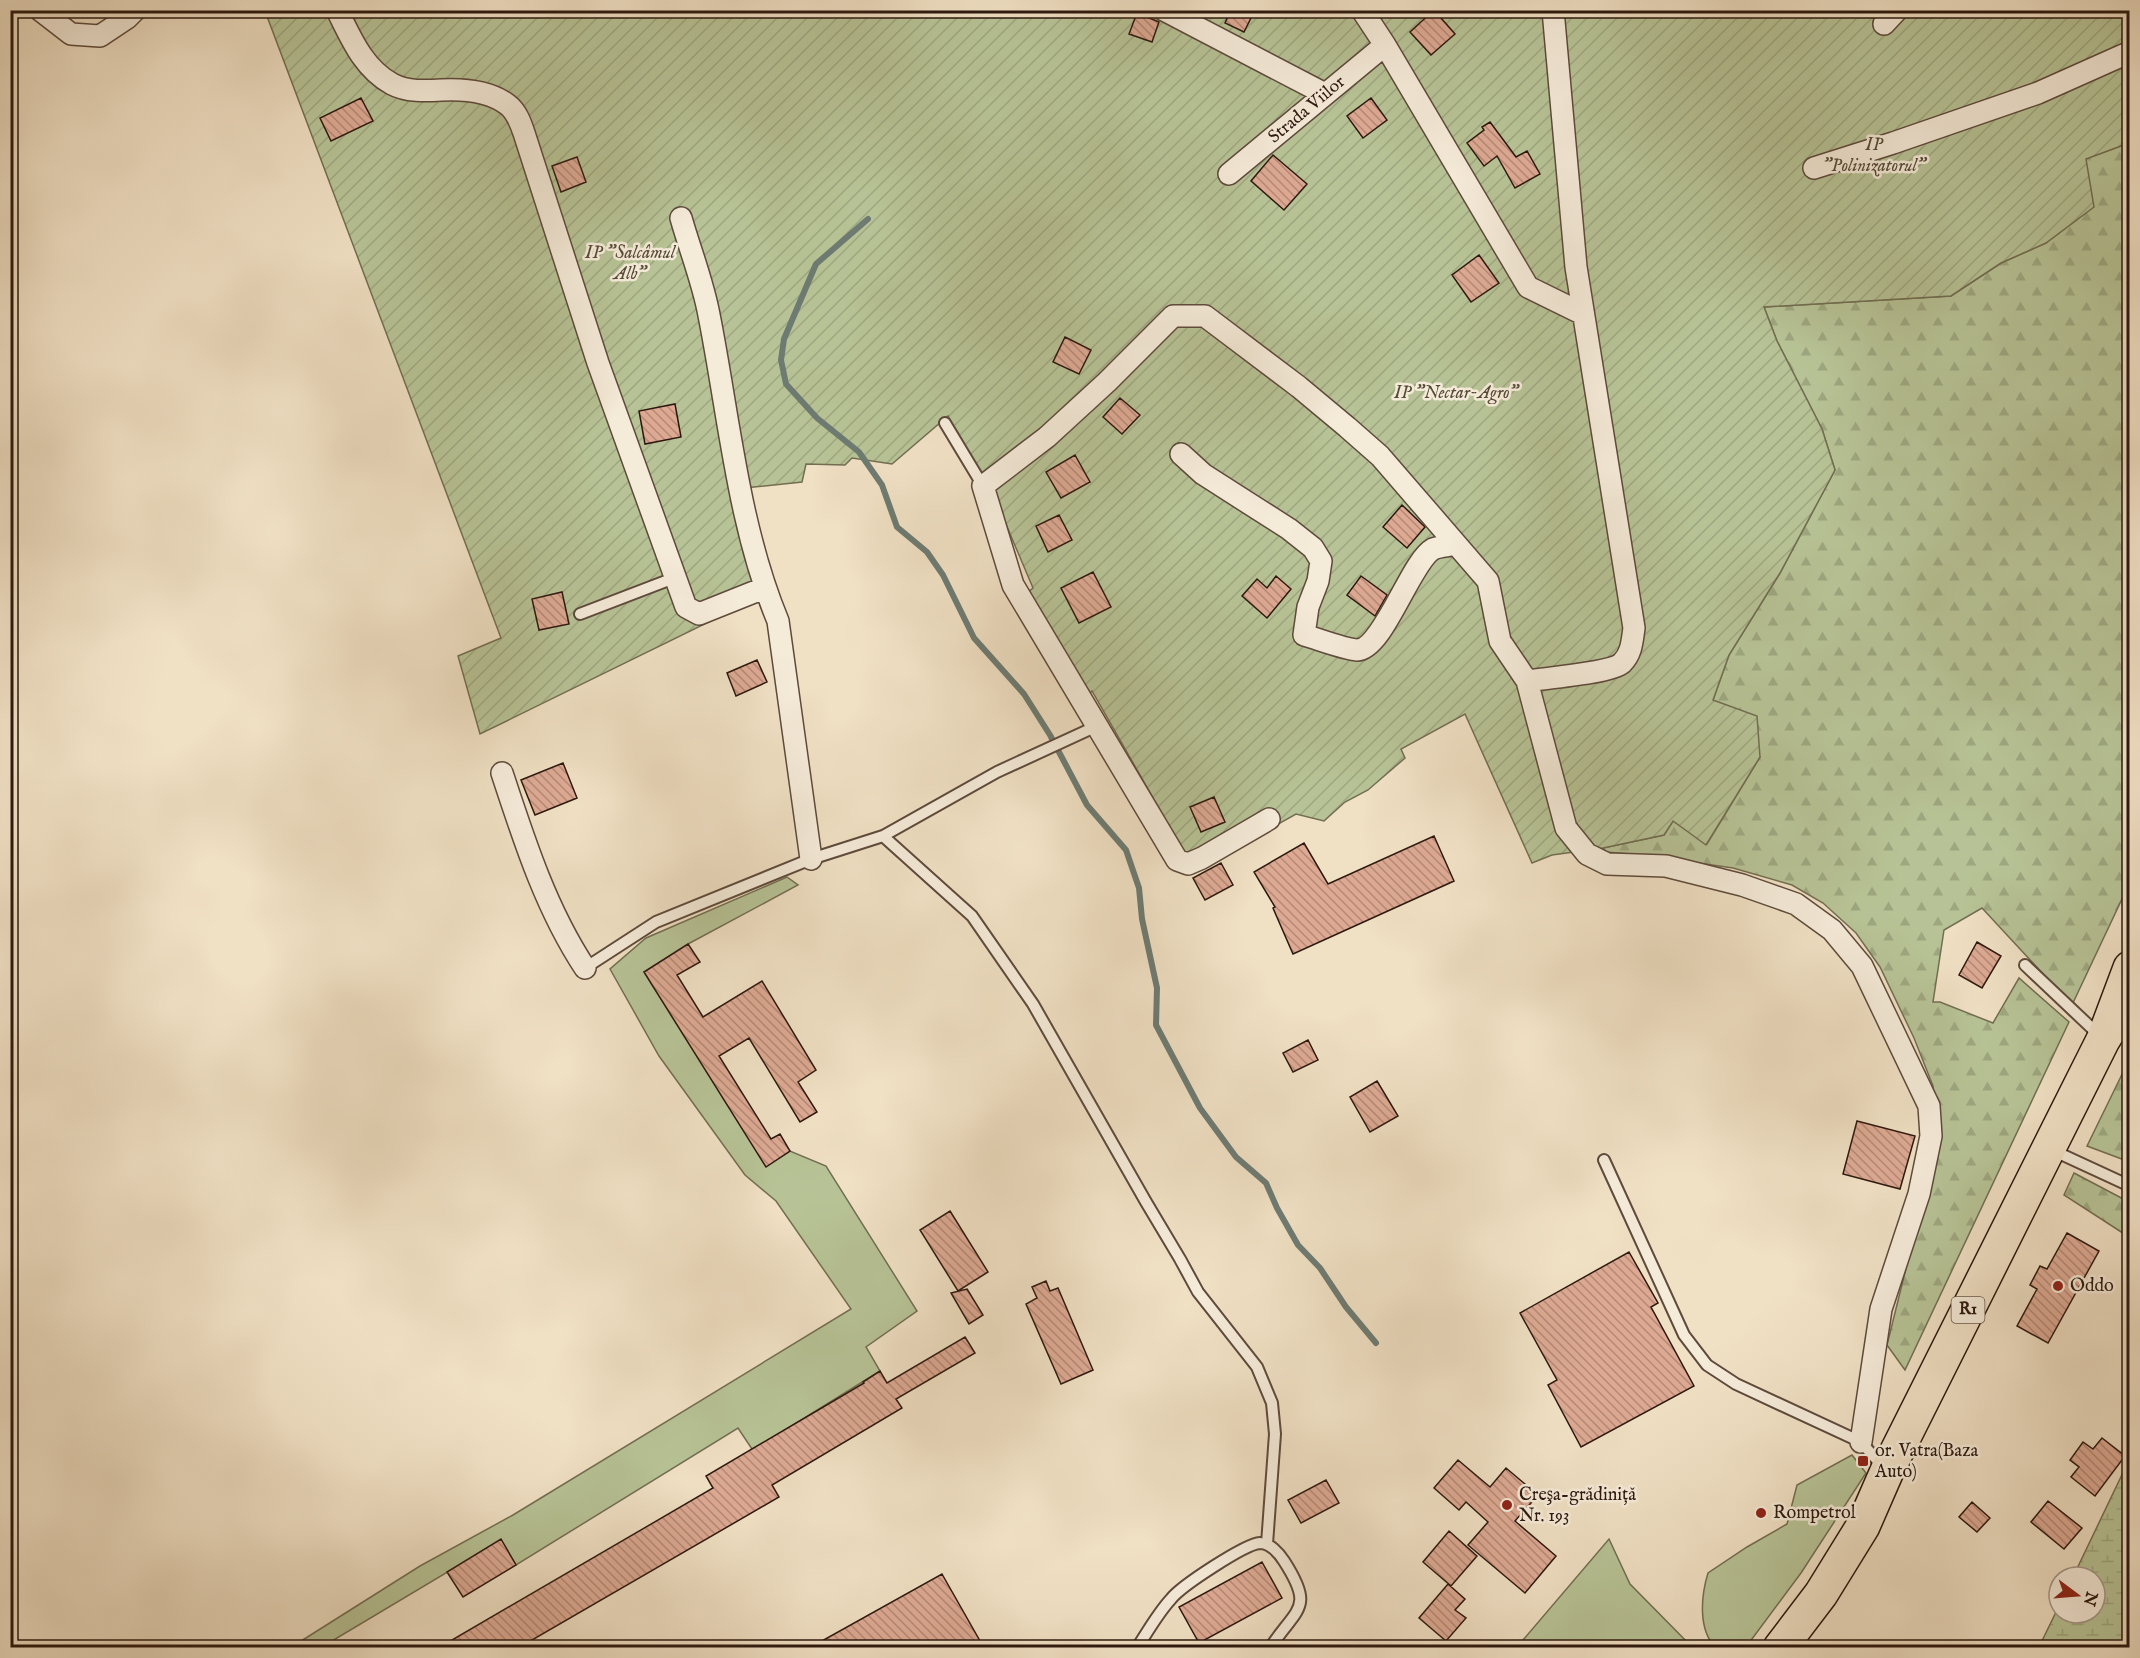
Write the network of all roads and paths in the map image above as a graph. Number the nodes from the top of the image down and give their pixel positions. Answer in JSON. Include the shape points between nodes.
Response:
{"nodes":[{"id":1,"x":40,"y":10,"type":"edge"},
{"id":2,"x":135,"y":10,"type":"edge"},
{"id":3,"x":337,"y":10,"type":"edge"},
{"id":4,"x":1164,"y":10,"type":"edge"},
{"id":5,"x":1362,"y":10,"type":"edge"},
{"id":6,"x":1553,"y":10,"type":"edge"},
{"id":7,"x":1385,"y":45,"type":"junction"},
{"id":8,"x":2130,"y":52,"type":"edge"},
{"id":9,"x":1325,"y":94,"type":"junction"},
{"id":10,"x":1814,"y":168,"type":"dead end"},
{"id":11,"x":1229,"y":174,"type":"dead end"},
{"id":12,"x":681,"y":218,"type":"dead end"},
{"id":13,"x":1583,"y":314,"type":"junction"},
{"id":14,"x":945,"y":423,"type":"dead end"},
{"id":15,"x":1181,"y":454,"type":"dead end"},
{"id":16,"x":983,"y":486,"type":"junction"},
{"id":17,"x":1455,"y":544,"type":"junction"},
{"id":18,"x":674,"y":578,"type":"junction"},
{"id":19,"x":764,"y":588,"type":"junction"},
{"id":20,"x":580,"y":614,"type":"dead end"},
{"id":21,"x":1527,"y":681,"type":"junction"},
{"id":22,"x":1097,"y":726,"type":"junction"},
{"id":23,"x":502,"y":773,"type":"dead end"},
{"id":24,"x":1269,"y":819,"type":"dead end"},
{"id":25,"x":883,"y":836,"type":"junction"},
{"id":26,"x":811,"y":860,"type":"junction"},
{"id":27,"x":2025,"y":965,"type":"dead end"},
{"id":28,"x":585,"y":968,"type":"joint"},
{"id":29,"x":2130,"y":968,"type":"edge"},
{"id":30,"x":2130,"y":996,"type":"edge"},
{"id":31,"x":2103,"y":1040,"type":"junction"},
{"id":32,"x":2049,"y":1149,"type":"junction"},
{"id":33,"x":1604,"y":1160,"type":"dead end"},
{"id":34,"x":2130,"y":1186,"type":"edge"},
{"id":35,"x":1862,"y":1442,"type":"junction"},
{"id":36,"x":1887,"y":1471,"type":"junction"},
{"id":37,"x":1267,"y":1544,"type":"junction"},
{"id":38,"x":1137,"y":1647,"type":"edge"},
{"id":39,"x":1270,"y":1647,"type":"edge"},
{"id":40,"x":1780,"y":1647,"type":"edge"}],
"edges":[{"from":1,"to":2,"type":"street","via":[[71,34],[100,36]]},
{"from":3,"to":18,"type":"street","via":[[358,53],[377,74],[394,85],[418,91],[485,93],[509,106],[519,119],[598,363]]},
{"from":4,"to":9,"type":"street"},
{"from":5,"to":7,"type":"street"},
{"from":6,"to":13,"type":"street"},
{"from":7,"to":9,"type":"street","name":"Strada Viilor"},
{"from":7,"to":13,"type":"street","via":[[1528,287]]},
{"from":8,"to":10,"type":"street","via":[[2038,93]]},
{"from":9,"to":11,"type":"street","name":"Strada Viilor"},
{"from":12,"to":19,"type":"street","via":[[709,311],[737,474]]},
{"from":13,"to":21,"type":"street","via":[[1634,628],[1631,650],[1622,664],[1608,669]]},
{"from":14,"to":16,"type":"lane"},
{"from":15,"to":17,"type":"street","via":[[1203,474],[1289,528],[1313,548],[1321,561],[1304,635],[1358,650],[1368,646],[1421,562],[1433,549]]},
{"from":16,"to":17,"type":"street","via":[[1055,429],[1173,316],[1205,316],[1299,387],[1380,456]]},
{"from":16,"to":22,"type":"street","via":[[1013,585]]},
{"from":17,"to":21,"type":"street","via":[[1488,581],[1500,641]]},
{"from":18,"to":19,"type":"street","via":[[686,608],[699,614]]},
{"from":18,"to":20,"type":"lane"},
{"from":19,"to":26,"type":"street","via":[[778,621]]},
{"from":21,"to":35,"type":"street","via":[[1566,828],[1587,854],[1607,864],[1666,866],[1742,885],[1796,904],[1832,930],[1862,966],[1929,1106],[1930,1136],[1919,1194],[1881,1309]]},
{"from":22,"to":24,"type":"street","via":[[1177,860],[1188,864],[1202,858]]},
{"from":22,"to":25,"type":"lane","via":[[997,772]]},
{"from":23,"to":28,"type":"street","via":[[530,858]]},
{"from":25,"to":26,"type":"lane"},
{"from":25,"to":37,"type":"lane","via":[[972,916],[1033,1004],[1198,1292],[1257,1367],[1272,1403],[1275,1434]]},
{"from":26,"to":28,"type":"lane","via":[[656,922]]},
{"from":27,"to":31,"type":"lane"},
{"from":29,"to":31,"type":"highway"},
{"from":30,"to":31,"type":"highway"},
{"from":31,"to":32,"type":"highway"},
{"from":32,"to":34,"type":"lane"},
{"from":32,"to":36,"type":"highway","number":"R1"},
{"from":33,"to":35,"type":"lane","via":[[1684,1335],[1707,1365],[1736,1384]]},
{"from":35,"to":36,"type":"lane"},
{"from":36,"to":40,"type":"highway","number":"R1","via":[[1863,1526],[1821,1594]]},
{"from":37,"to":38,"type":"lane","via":[[1247,1548],[1172,1597]]},
{"from":37,"to":39,"type":"lane","via":[[1279,1553],[1301,1593],[1296,1615]]}]}
